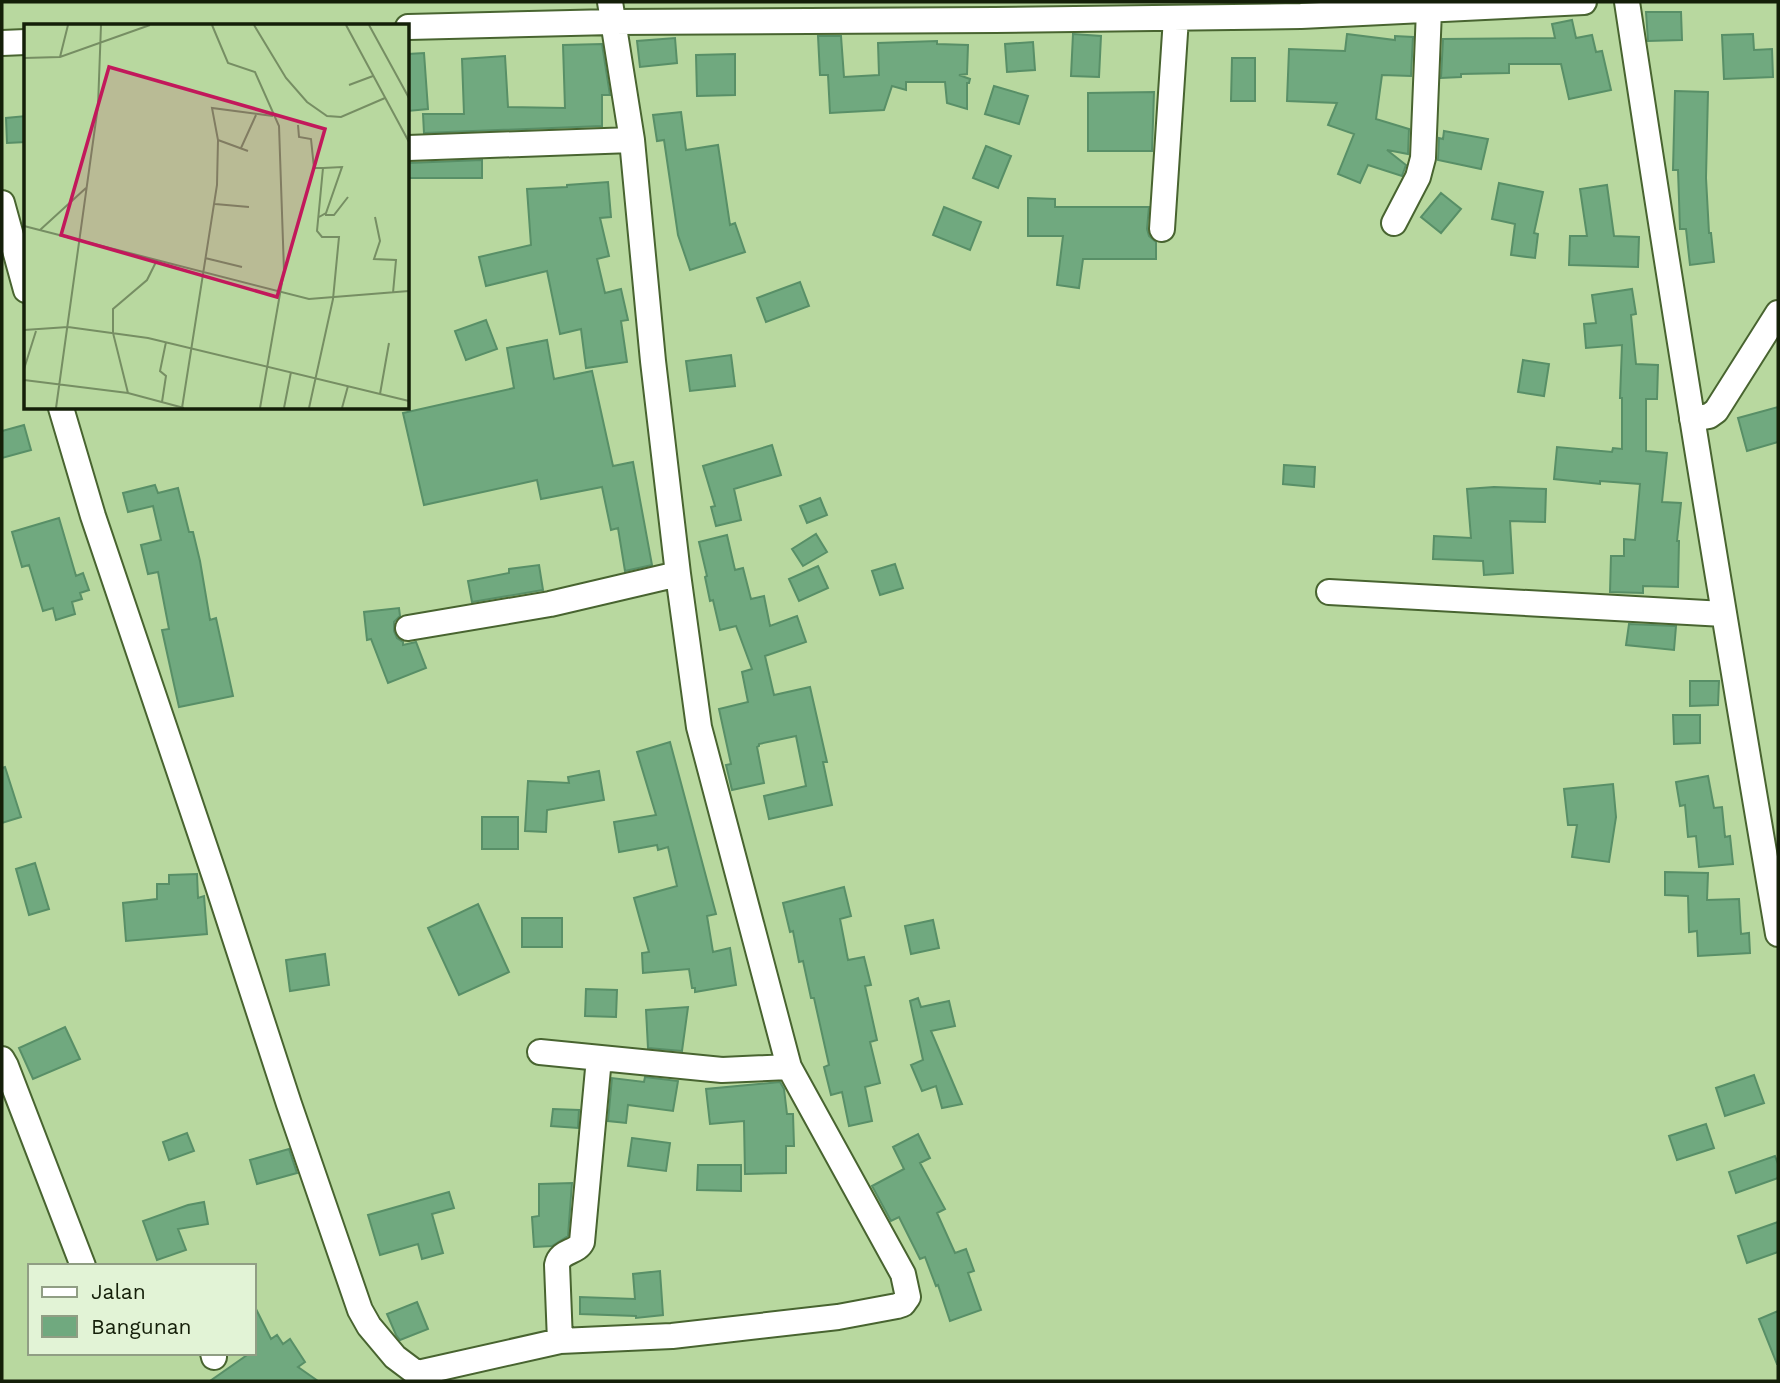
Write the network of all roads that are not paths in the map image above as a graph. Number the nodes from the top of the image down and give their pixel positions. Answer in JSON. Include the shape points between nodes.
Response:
{"nodes":[{"id":1,"x":1584,"y":2,"type":"edge"},
{"id":2,"x":1627,"y":2,"type":"edge"},
{"id":3,"x":1429,"y":10,"type":"junction"},
{"id":4,"x":997,"y":11,"type":"edge"},
{"id":5,"x":611,"y":12,"type":"edge"},
{"id":6,"x":1176,"y":18,"type":"junction"},
{"id":7,"x":410,"y":27,"type":"edge"},
{"id":8,"x":24,"y":42,"type":"edge"},
{"id":9,"x":2,"y":43,"type":"edge"},
{"id":10,"x":632,"y":140,"type":"junction"},
{"id":11,"x":410,"y":148,"type":"edge"},
{"id":12,"x":2,"y":202,"type":"edge"},
{"id":13,"x":1394,"y":223,"type":"dead end"},
{"id":14,"x":1162,"y":229,"type":"dead end"},
{"id":15,"x":24,"y":283,"type":"edge"},
{"id":16,"x":1778,"y":313,"type":"edge"},
{"id":17,"x":62,"y":410,"type":"edge"},
{"id":18,"x":1692,"y":419,"type":"junction"},
{"id":19,"x":678,"y":574,"type":"junction"},
{"id":20,"x":1329,"y":592,"type":"dead end"},
{"id":21,"x":1724,"y":614,"type":"junction"},
{"id":22,"x":408,"y":628,"type":"dead end"},
{"id":23,"x":1778,"y":934,"type":"edge"},
{"id":24,"x":540,"y":1052,"type":"dead end"},
{"id":25,"x":599,"y":1058,"type":"junction"},
{"id":26,"x":2,"y":1059,"type":"edge"},
{"id":27,"x":789,"y":1067,"type":"junction"},
{"id":28,"x":82,"y":1264,"type":"edge"},
{"id":29,"x":559,"y":1341,"type":"junction"},
{"id":30,"x":429,"y":1374,"type":"edge"}],
"edges":[{"from":1,"to":3,"type":"street"},
{"from":2,"to":18,"type":"street"},
{"from":3,"to":6,"type":"street"},
{"from":3,"to":13,"type":"street","via":[[1423,158]]},
{"from":4,"to":5,"type":"street"},
{"from":4,"to":6,"type":"street"},
{"from":5,"to":7,"type":"street"},
{"from":5,"to":10,"type":"street"},
{"from":6,"to":14,"type":"street"},
{"from":8,"to":9,"type":"street"},
{"from":10,"to":11,"type":"street"},
{"from":10,"to":19,"type":"street"},
{"from":12,"to":15,"type":"street"},
{"from":16,"to":18,"type":"street","via":[[1716,411]]},
{"from":17,"to":30,"type":"street","via":[[93,516],[360,1310],[395,1357]]},
{"from":18,"to":21,"type":"street"},
{"from":19,"to":22,"type":"street","via":[[550,604]]},
{"from":19,"to":27,"type":"street","via":[[699,727]]},
{"from":20,"to":21,"type":"street"},
{"from":21,"to":23,"type":"street"},
{"from":24,"to":25,"type":"street"},
{"from":25,"to":27,"type":"street","via":[[722,1070]]},
{"from":25,"to":29,"type":"street","via":[[582,1242],[557,1265]]},
{"from":26,"to":28,"type":"street"},
{"from":27,"to":29,"type":"street","via":[[903,1274],[906,1300],[897,1306],[824,1318],[672,1336]]},
{"from":29,"to":30,"type":"street"}]}
